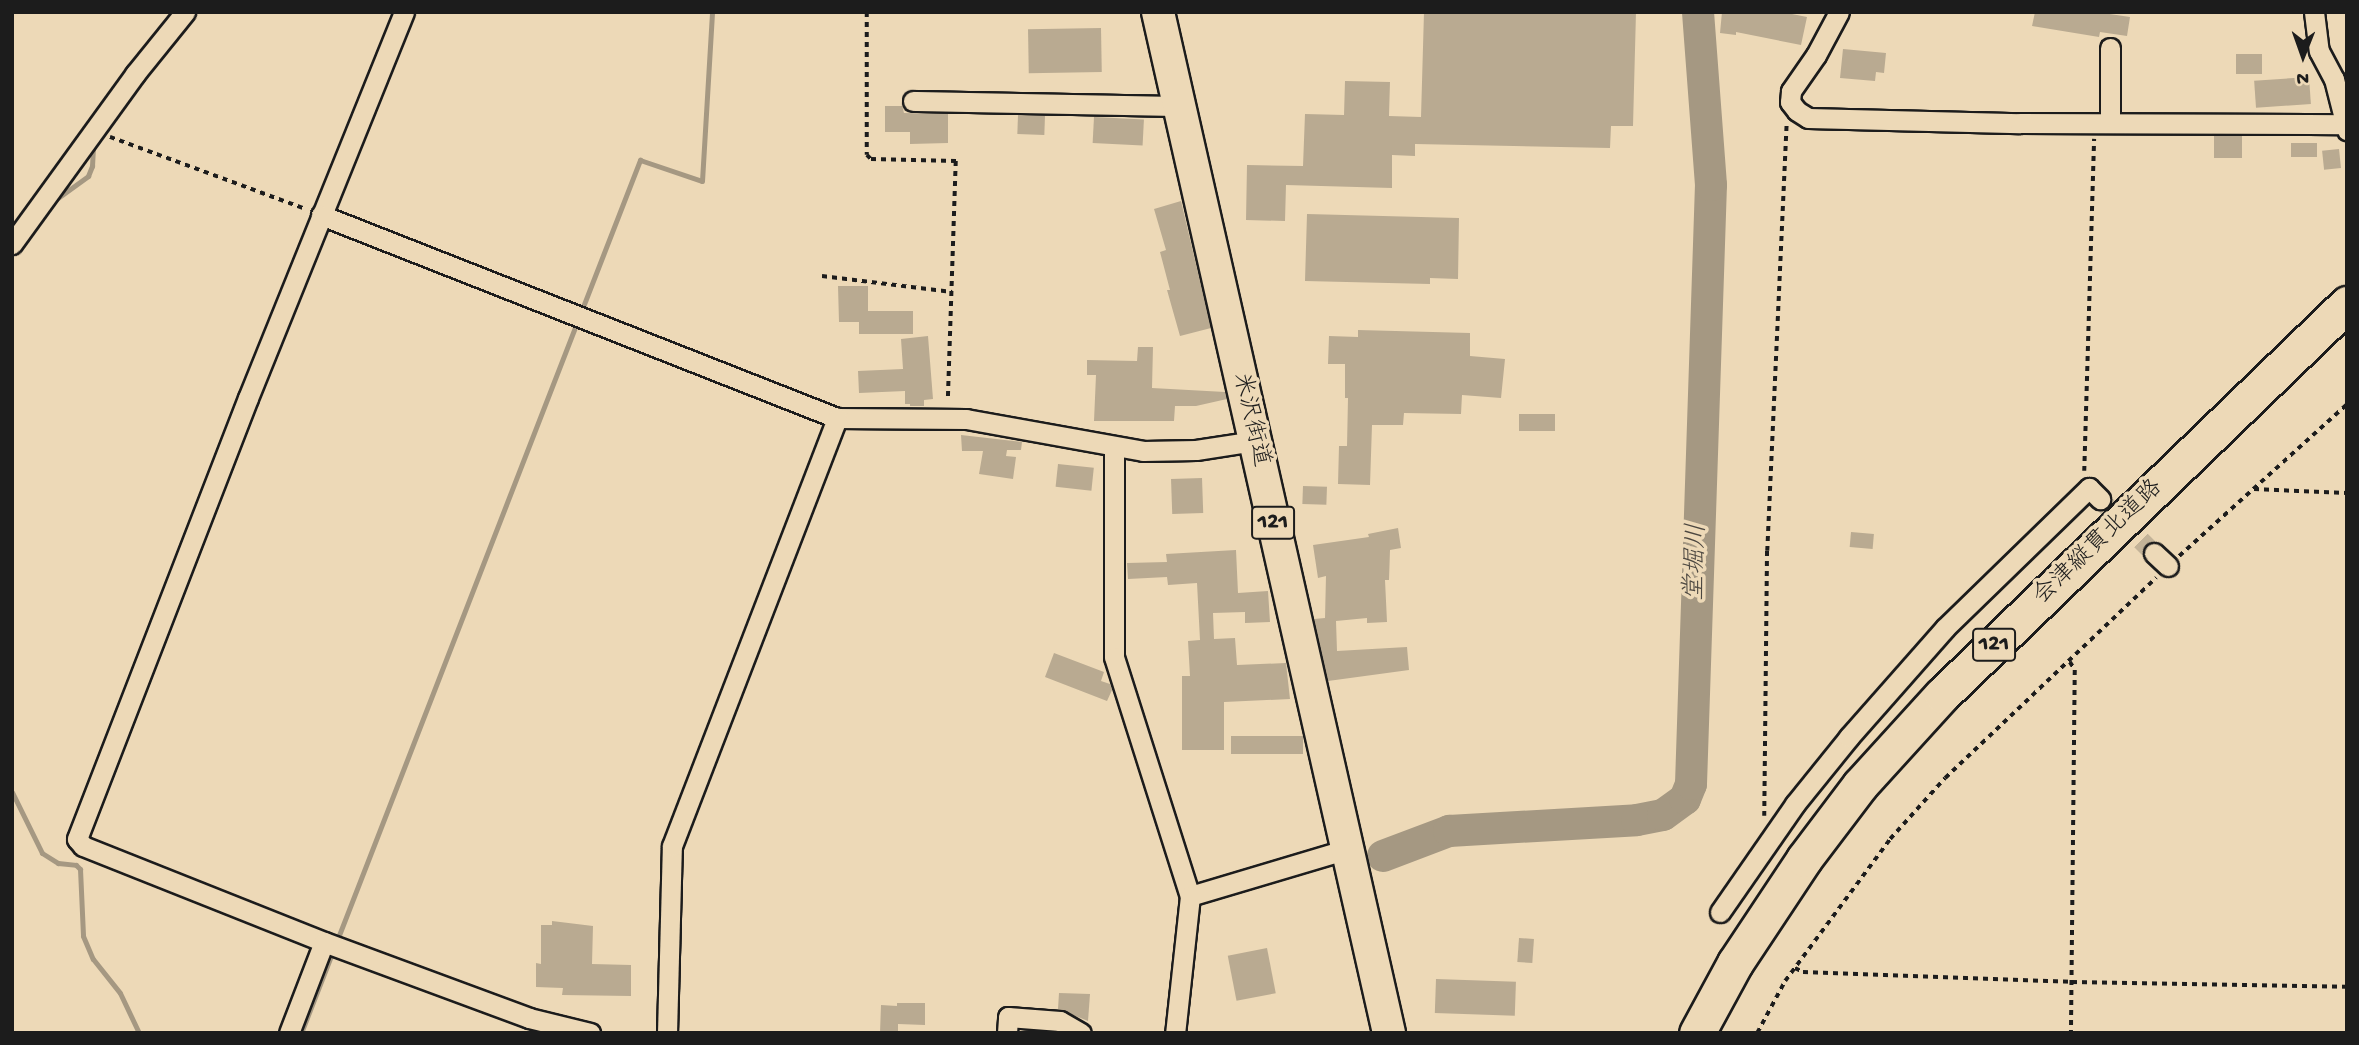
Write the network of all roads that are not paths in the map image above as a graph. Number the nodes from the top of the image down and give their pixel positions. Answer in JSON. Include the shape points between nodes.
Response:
{"nodes":[{"id":1,"x":185,"y":12,"type":"edge"},
{"id":2,"x":404,"y":12,"type":"edge"},
{"id":3,"x":1158,"y":12,"type":"edge"},
{"id":4,"x":1839,"y":12,"type":"edge"},
{"id":5,"x":2315,"y":12,"type":"edge"},
{"id":6,"x":2110,"y":48,"type":"dead end"},
{"id":7,"x":913,"y":101,"type":"dead end"},
{"id":8,"x":1179,"y":106,"type":"junction"},
{"id":9,"x":2102,"y":123,"type":"junction"},
{"id":10,"x":2346,"y":127,"type":"edge"},
{"id":11,"x":321,"y":215,"type":"junction"},
{"id":12,"x":12,"y":244,"type":"edge"},
{"id":13,"x":2347,"y":304,"type":"edge"},
{"id":14,"x":2347,"y":334,"type":"edge"},
{"id":15,"x":837,"y":418,"type":"junction"},
{"id":16,"x":1255,"y":441,"type":"junction"},
{"id":17,"x":1114,"y":450,"type":"dead end"},
{"id":18,"x":2094,"y":493,"type":"road end"},
{"id":19,"x":1348,"y":849,"type":"junction"},
{"id":20,"x":1190,"y":896,"type":"junction"},
{"id":21,"x":1720,"y":912,"type":"dead end"},
{"id":22,"x":324,"y":942,"type":"junction"},
{"id":23,"x":289,"y":1033,"type":"edge"},
{"id":24,"x":590,"y":1033,"type":"edge"},
{"id":25,"x":667,"y":1033,"type":"edge"},
{"id":26,"x":1007,"y":1033,"type":"edge"},
{"id":27,"x":1081,"y":1033,"type":"edge"},
{"id":28,"x":1175,"y":1033,"type":"edge"},
{"id":29,"x":1389,"y":1033,"type":"edge"},
{"id":30,"x":1696,"y":1033,"type":"edge"},
{"id":31,"x":1720,"y":1033,"type":"edge"}],
"edges":[{"from":1,"to":12,"type":"street"},
{"from":2,"to":11,"type":"street"},
{"from":3,"to":8,"type":"highway","name":"米沢街道","number":"121"},
{"from":4,"to":9,"type":"street","via":[[1791,91],[1790,102],[1808,118]]},
{"from":5,"to":10,"type":"street","via":[[2319,51],[2334,79]]},
{"from":6,"to":9,"type":"street"},
{"from":7,"to":8,"type":"street"},
{"from":8,"to":16,"type":"highway","name":"米沢街道","number":"121"},
{"from":9,"to":10,"type":"street"},
{"from":11,"to":15,"type":"street"},
{"from":11,"to":22,"type":"street","via":[[77,839],[83,846]]},
{"from":13,"to":30,"type":"highway","name":"会津縦貫北道路","number":"121","via":[[1942,695],[1860,785],[1735,963]]},
{"from":14,"to":31,"type":"highway","name":"会津縦貫北道路","number":"121","via":[[1905,765],[1815,878]]},
{"from":15,"to":16,"type":"street","via":[[948,418],[1143,451],[1196,450]]},
{"from":15,"to":25,"type":"street","via":[[671,846]]},
{"from":16,"to":19,"type":"highway","name":"米沢街道","number":"121"},
{"from":17,"to":20,"type":"street","via":[[1114,657]]},
{"from":18,"to":21,"type":"street","via":[[1945,628],[1849,737],[1773,833]]},
{"from":19,"to":20,"type":"street"},
{"from":19,"to":29,"type":"highway","name":"米沢街道","number":"121"},
{"from":20,"to":28,"type":"street"},
{"from":22,"to":23,"type":"street"},
{"from":22,"to":24,"type":"street","via":[[529,1018]]},
{"from":26,"to":27,"type":"street","via":[[1008,1017],[1060,1021]]}]}
